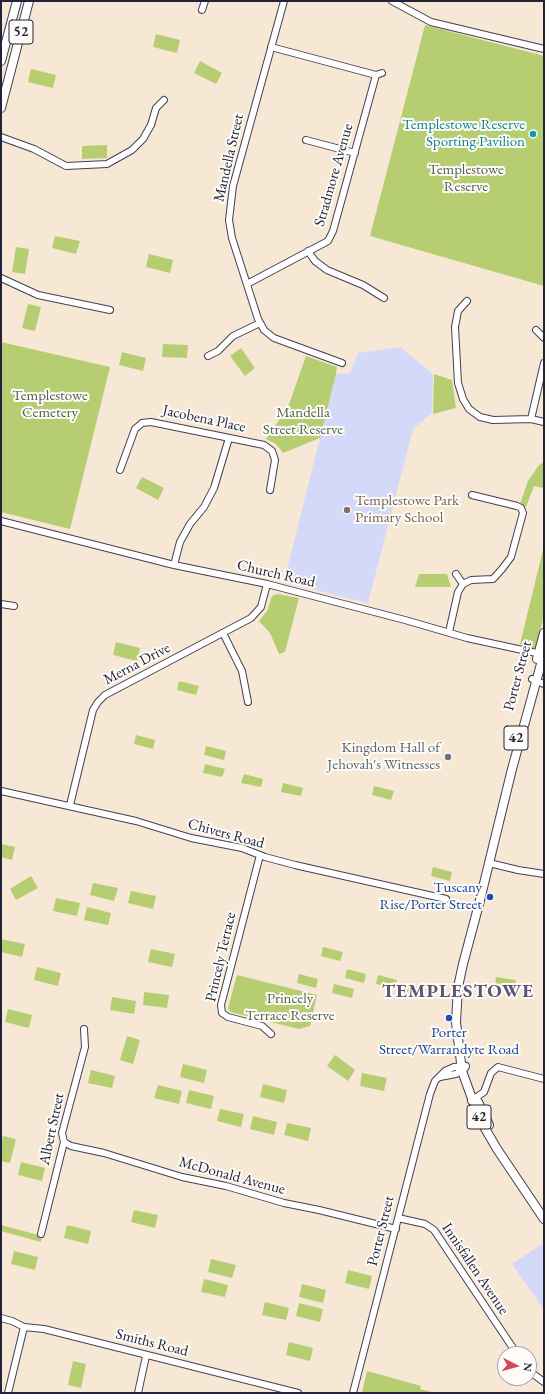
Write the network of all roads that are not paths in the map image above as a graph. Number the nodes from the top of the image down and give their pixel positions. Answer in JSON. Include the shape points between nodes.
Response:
{"nodes":[{"id":1,"x":17,"y":1,"type":"edge"},
{"id":2,"x":29,"y":1,"type":"edge"},
{"id":3,"x":205,"y":1,"type":"edge"},
{"id":4,"x":284,"y":1,"type":"edge"},
{"id":5,"x":392,"y":1,"type":"edge"},
{"id":6,"x":202,"y":10,"type":"dead end"},
{"id":7,"x":271,"y":47,"type":"junction"},
{"id":8,"x":544,"y":49,"type":"edge"},
{"id":9,"x":1,"y":61,"type":"edge"},
{"id":10,"x":164,"y":100,"type":"dead end"},
{"id":11,"x":1,"y":108,"type":"edge"},
{"id":12,"x":1,"y":137,"type":"edge"},
{"id":13,"x":306,"y":140,"type":"dead end"},
{"id":14,"x":354,"y":153,"type":"junction"},
{"id":15,"x":308,"y":251,"type":"junction"},
{"id":16,"x":1,"y":278,"type":"edge"},
{"id":17,"x":247,"y":284,"type":"junction"},
{"id":18,"x":384,"y":298,"type":"dead end"},
{"id":19,"x":467,"y":301,"type":"dead end"},
{"id":20,"x":110,"y":310,"type":"dead end"},
{"id":21,"x":260,"y":323,"type":"junction"},
{"id":22,"x":536,"y":330,"type":"dead end"},
{"id":23,"x":544,"y":338,"type":"edge"},
{"id":24,"x":208,"y":356,"type":"dead end"},
{"id":25,"x":342,"y":363,"type":"dead end"},
{"id":26,"x":544,"y":363,"type":"edge"},
{"id":27,"x":531,"y":419,"type":"junction"},
{"id":28,"x":544,"y":422,"type":"edge"},
{"id":29,"x":229,"y":438,"type":"junction"},
{"id":30,"x":120,"y":470,"type":"dead end"},
{"id":31,"x":270,"y":490,"type":"dead end"},
{"id":32,"x":472,"y":495,"type":"dead end"},
{"id":33,"x":1,"y":522,"type":"edge"},
{"id":34,"x":174,"y":565,"type":"junction"},
{"id":35,"x":456,"y":574,"type":"dead end"},
{"id":36,"x":267,"y":584,"type":"junction"},
{"id":37,"x":463,"y":584,"type":"junction"},
{"id":38,"x":1,"y":604,"type":"edge"},
{"id":39,"x":14,"y":606,"type":"dead end"},
{"id":40,"x":449,"y":632,"type":"junction"},
{"id":41,"x":223,"y":633,"type":"junction"},
{"id":42,"x":544,"y":633,"type":"edge"},
{"id":43,"x":542,"y":654,"type":"edge"},
{"id":44,"x":538,"y":681,"type":"edge"},
{"id":45,"x":248,"y":702,"type":"dead end"},
{"id":46,"x":1,"y":790,"type":"edge"},
{"id":47,"x":70,"y":805,"type":"junction"},
{"id":48,"x":260,"y":855,"type":"junction"},
{"id":49,"x":489,"y":862,"type":"junction"},
{"id":50,"x":544,"y":874,"type":"edge"},
{"id":51,"x":446,"y":899,"type":"dead end"},
{"id":52,"x":84,"y":1029,"type":"dead end"},
{"id":53,"x":271,"y":1034,"type":"dead end"},
{"id":54,"x":463,"y":1068,"type":"junction"},
{"id":55,"x":544,"y":1079,"type":"edge"},
{"id":56,"x":474,"y":1099,"type":"junction"},
{"id":57,"x":64,"y":1142,"type":"junction"},
{"id":58,"x":512,"y":1169,"type":"junction"},
{"id":59,"x":544,"y":1210,"type":"edge"},
{"id":60,"x":398,"y":1218,"type":"junction"},
{"id":61,"x":544,"y":1219,"type":"edge"},
{"id":62,"x":396,"y":1229,"type":"junction"},
{"id":63,"x":41,"y":1234,"type":"dead end"},
{"id":64,"x":1,"y":1318,"type":"edge"},
{"id":65,"x":24,"y":1327,"type":"junction"},
{"id":66,"x":512,"y":1346,"type":"edge"},
{"id":67,"x":146,"y":1356,"type":"junction"},
{"id":68,"x":262,"y":1385,"type":"junction"},
{"id":69,"x":8,"y":1393,"type":"edge"},
{"id":70,"x":138,"y":1393,"type":"edge"},
{"id":71,"x":260,"y":1393,"type":"edge"},
{"id":72,"x":298,"y":1393,"type":"edge"},
{"id":73,"x":353,"y":1393,"type":"edge"}],
"edges":[{"from":1,"to":9,"type":"main road","number":"52"},
{"from":2,"to":11,"type":"main road","number":"52"},
{"from":3,"to":6,"type":"street"},
{"from":4,"to":7,"type":"street","name":"Mandella Street"},
{"from":5,"to":8,"type":"street","via":[[431,22]]},
{"from":7,"to":14,"type":"street","name":"Stradmore Avenue","via":[[379,74]]},
{"from":7,"to":17,"type":"street","name":"Mandella Street","via":[[230,202],[232,238]]},
{"from":10,"to":12,"type":"street","via":[[156,108],[143,139],[132,150],[107,164],[66,166],[34,149]]},
{"from":13,"to":14,"type":"street"},
{"from":14,"to":15,"type":"street","name":"Stradmore Avenue","via":[[333,231],[328,241]]},
{"from":15,"to":17,"type":"street","name":"Stradmore Avenue"},
{"from":15,"to":18,"type":"street","via":[[315,261],[327,270],[363,285]]},
{"from":16,"to":20,"type":"street","via":[[38,294]]},
{"from":17,"to":21,"type":"street","name":"Mandella Street"},
{"from":19,"to":27,"type":"street","via":[[458,311],[455,327],[458,383],[463,399],[480,417],[493,420]]},
{"from":21,"to":24,"type":"street","via":[[233,336],[218,351]]},
{"from":21,"to":25,"type":"street","name":"Mandella Street","via":[[274,338]]},
{"from":22,"to":23,"type":"street"},
{"from":26,"to":27,"type":"street"},
{"from":27,"to":28,"type":"street"},
{"from":29,"to":30,"type":"street","name":"Jacobena Place","via":[[152,422],[142,423],[135,429]]},
{"from":29,"to":31,"type":"street","name":"Jacobena Place","via":[[264,445],[272,452],[275,460]]},
{"from":29,"to":34,"type":"street","via":[[214,488],[180,542]]},
{"from":32,"to":37,"type":"street","via":[[518,506],[522,513],[511,557],[502,569],[493,579],[471,580]]},
{"from":33,"to":34,"type":"street","name":"Church Road"},
{"from":34,"to":36,"type":"street","name":"Church Road"},
{"from":35,"to":37,"type":"street"},
{"from":36,"to":40,"type":"street","name":"Church Road"},
{"from":36,"to":41,"type":"street","name":"Merna Drive","via":[[261,607],[251,618]]},
{"from":37,"to":40,"type":"street","via":[[458,592]]},
{"from":38,"to":39,"type":"street"},
{"from":40,"to":43,"type":"street","name":"Church Road"},
{"from":41,"to":45,"type":"street","via":[[242,671]]},
{"from":41,"to":47,"type":"street","name":"Merna Drive","via":[[105,695],[98,702],[93,710]]},
{"from":42,"to":43,"type":"main road","name":"Porter Street","number":"42"},
{"from":43,"to":44,"type":"main road","name":"Porter Street","number":"42"},
{"from":44,"to":49,"type":"main road","name":"Porter Street","number":"42","via":[[503,785]]},
{"from":46,"to":47,"type":"street","name":"Chivers Road"},
{"from":47,"to":48,"type":"street","name":"Chivers Road","via":[[191,838],[242,848]]},
{"from":48,"to":51,"type":"street","name":"Chivers Road"},
{"from":48,"to":53,"type":"street","name":"Princely Terrace","via":[[221,1005],[222,1013],[228,1017],[262,1026]]},
{"from":49,"to":50,"type":"street"},
{"from":49,"to":54,"type":"main road","name":"Porter Street","number":"42","via":[[463,964],[456,1008],[456,1032]]},
{"from":52,"to":57,"type":"street","name":"Albert Street","via":[[85,1047],[62,1133]]},
{"from":54,"to":56,"type":"main road","number":"42"},
{"from":54,"to":60,"type":"street","name":"Porter Street","via":[[454,1067],[439,1078],[430,1094]]},
{"from":55,"to":56,"type":"street","via":[[498,1066],[491,1073],[484,1092]]},
{"from":56,"to":58,"type":"main road","number":"42","via":[[487,1133]]},
{"from":57,"to":62,"type":"street","name":"McDonald Avenue","via":[[284,1204]]},
{"from":57,"to":63,"type":"street","name":"Albert Street"},
{"from":58,"to":59,"type":"main road","number":"42"},
{"from":58,"to":61,"type":"main road","number":"42"},
{"from":60,"to":62,"type":"street","name":"Porter Street"},
{"from":60,"to":66,"type":"street","name":"Innisfallen Avenue","via":[[425,1224],[434,1230]]},
{"from":62,"to":73,"type":"street","name":"Porter Street"},
{"from":64,"to":65,"type":"street","name":"Smiths Road"},
{"from":65,"to":67,"type":"street","name":"Smiths Road","via":[[44,1329]]},
{"from":65,"to":69,"type":"street"},
{"from":67,"to":68,"type":"street","name":"Smiths Road"},
{"from":67,"to":70,"type":"street"},
{"from":68,"to":71,"type":"street"},
{"from":68,"to":72,"type":"street","name":"Smiths Road"}]}
